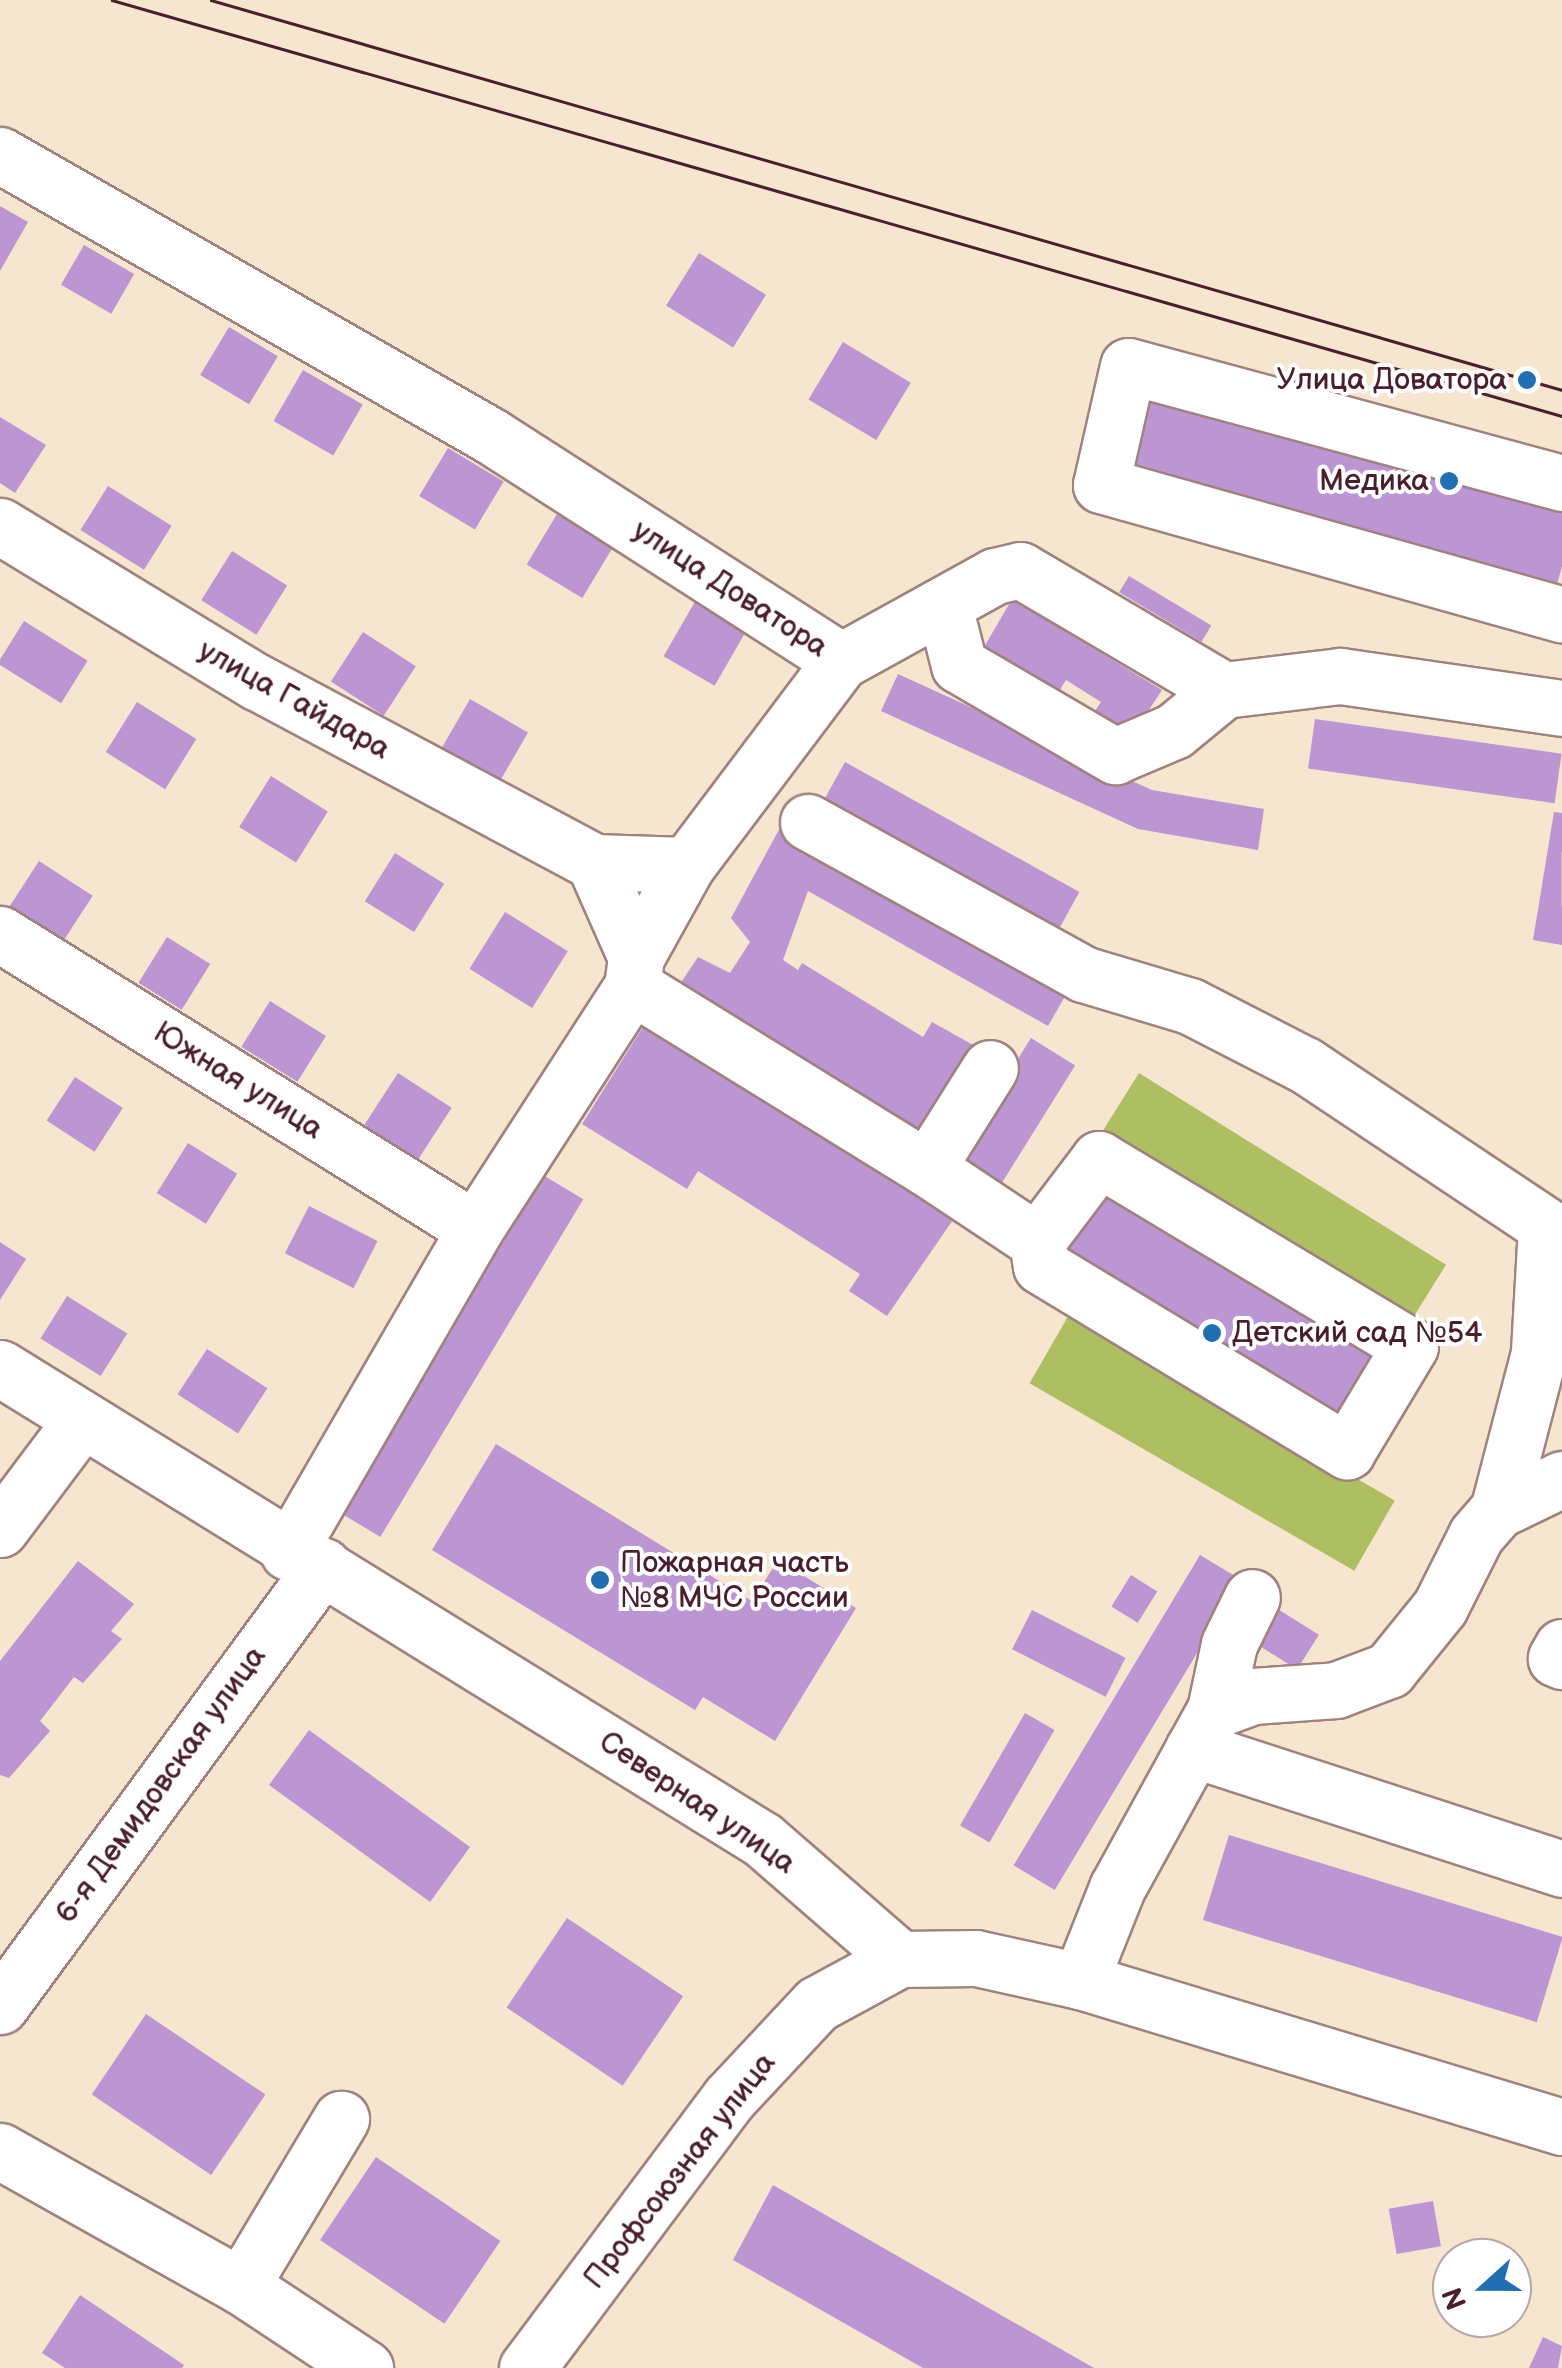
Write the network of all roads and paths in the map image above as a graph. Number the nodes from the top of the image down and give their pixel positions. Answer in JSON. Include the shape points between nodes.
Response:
{"nodes":[{"id":1,"x":0,"y":155,"type":"edge"},
{"id":2,"x":1562,"y":483,"type":"edge"},
{"id":3,"x":0,"y":526,"type":"edge"},
{"id":4,"x":944,"y":606,"type":"junction"},
{"id":5,"x":1562,"y":615,"type":"edge"},
{"id":6,"x":841,"y":660,"type":"junction"},
{"id":7,"x":1224,"y":690,"type":"junction"},
{"id":8,"x":1562,"y":708,"type":"edge"},
{"id":9,"x":808,"y":822,"type":"dead end"},
{"id":10,"x":594,"y":862,"type":"junction"},
{"id":11,"x":687,"y":865,"type":"junction"},
{"id":12,"x":0,"y":934,"type":"edge"},
{"id":13,"x":634,"y":972,"type":"junction"},
{"id":14,"x":990,"y":1068,"type":"dead end"},
{"id":15,"x":927,"y":1168,"type":"junction"},
{"id":16,"x":1557,"y":1210,"type":"edge"},
{"id":17,"x":475,"y":1229,"type":"junction"},
{"id":18,"x":1037,"y":1241,"type":"junction"},
{"id":19,"x":0,"y":1368,"type":"edge"},
{"id":20,"x":81,"y":1421,"type":"junction"},
{"id":21,"x":1562,"y":1479,"type":"edge"},
{"id":22,"x":1498,"y":1510,"type":"junction"},
{"id":23,"x":0,"y":1529,"type":"edge"},
{"id":24,"x":306,"y":1559,"type":"junction"},
{"id":25,"x":1252,"y":1597,"type":"dead end"},
{"id":26,"x":1562,"y":1647,"type":"edge"},
{"id":27,"x":1562,"y":1661,"type":"edge"},
{"id":28,"x":1204,"y":1730,"type":"junction"},
{"id":29,"x":1562,"y":1868,"type":"edge"},
{"id":30,"x":900,"y":1958,"type":"junction"},
{"id":31,"x":1080,"y":1981,"type":"junction"},
{"id":32,"x":0,"y":2006,"type":"edge"},
{"id":33,"x":341,"y":2118,"type":"dead end"},
{"id":34,"x":1561,"y":2124,"type":"edge"},
{"id":35,"x":0,"y":2151,"type":"edge"},
{"id":36,"x":241,"y":2286,"type":"junction"},
{"id":37,"x":365,"y":2368,"type":"edge"},
{"id":38,"x":526,"y":2368,"type":"edge"}],
"edges":[{"from":1,"to":6,"type":"street","name":"улица Доватора","via":[[491,436]]},
{"from":2,"to":5,"type":"street","via":[[1128,366],[1101,486]]},
{"from":3,"to":10,"type":"street","name":"улица Гайдара","via":[[257,682]]},
{"from":4,"to":6,"type":"street","name":"улица Доватора"},
{"from":4,"to":7,"type":"street","name":"улица Доватора","via":[[995,576],[1020,570]]},
{"from":4,"to":7,"type":"street","via":[[959,665],[1115,756],[1174,732]]},
{"from":6,"to":11,"type":"street","name":"6-я Демидовская улица"},
{"from":7,"to":8,"type":"street","via":[[1340,676]]},
{"from":9,"to":16,"type":"street","via":[[1083,974],[1190,1006],[1306,1065]]},
{"from":10,"to":11,"type":"street"},
{"from":10,"to":13,"type":"street"},
{"from":11,"to":13,"type":"street","name":"6-я Демидовская улица"},
{"from":12,"to":17,"type":"street","name":"Южная улица"},
{"from":13,"to":15,"type":"street"},
{"from":13,"to":17,"type":"street","name":"6-я Демидовская улица"},
{"from":14,"to":15,"type":"street"},
{"from":15,"to":18,"type":"street"},
{"from":16,"to":22,"type":"street","via":[[1540,1353]]},
{"from":17,"to":24,"type":"street","name":"6-я Демидовская улица"},
{"from":18,"to":18,"type":"street","via":[[1041,1266],[1347,1451],[1410,1346],[1100,1160]]},
{"from":19,"to":20,"type":"street","name":"Северная улица"},
{"from":20,"to":23,"type":"street"},
{"from":20,"to":24,"type":"street","name":"Северная улица"},
{"from":21,"to":22,"type":"street"},
{"from":22,"to":28,"type":"street","via":[[1476,1535],[1440,1607],[1389,1670],[1336,1690],[1254,1696]]},
{"from":24,"to":30,"type":"street","name":"Северная улица","via":[[763,1840]]},
{"from":24,"to":32,"type":"street","name":"6-я Демидовская улица"},
{"from":25,"to":28,"type":"street","via":[[1228,1644]]},
{"from":26,"to":27,"type":"street","via":[[1556,1658]]},
{"from":28,"to":29,"type":"street"},
{"from":28,"to":31,"type":"street","via":[[1117,1888]]},
{"from":30,"to":31,"type":"street","via":[[976,1958]]},
{"from":30,"to":38,"type":"street","name":"Профсоюзная улица","via":[[817,2004],[729,2098]]},
{"from":31,"to":34,"type":"street","via":[[1482,2108]]},
{"from":33,"to":36,"type":"street"},
{"from":35,"to":36,"type":"street"},
{"from":36,"to":37,"type":"street"}]}
